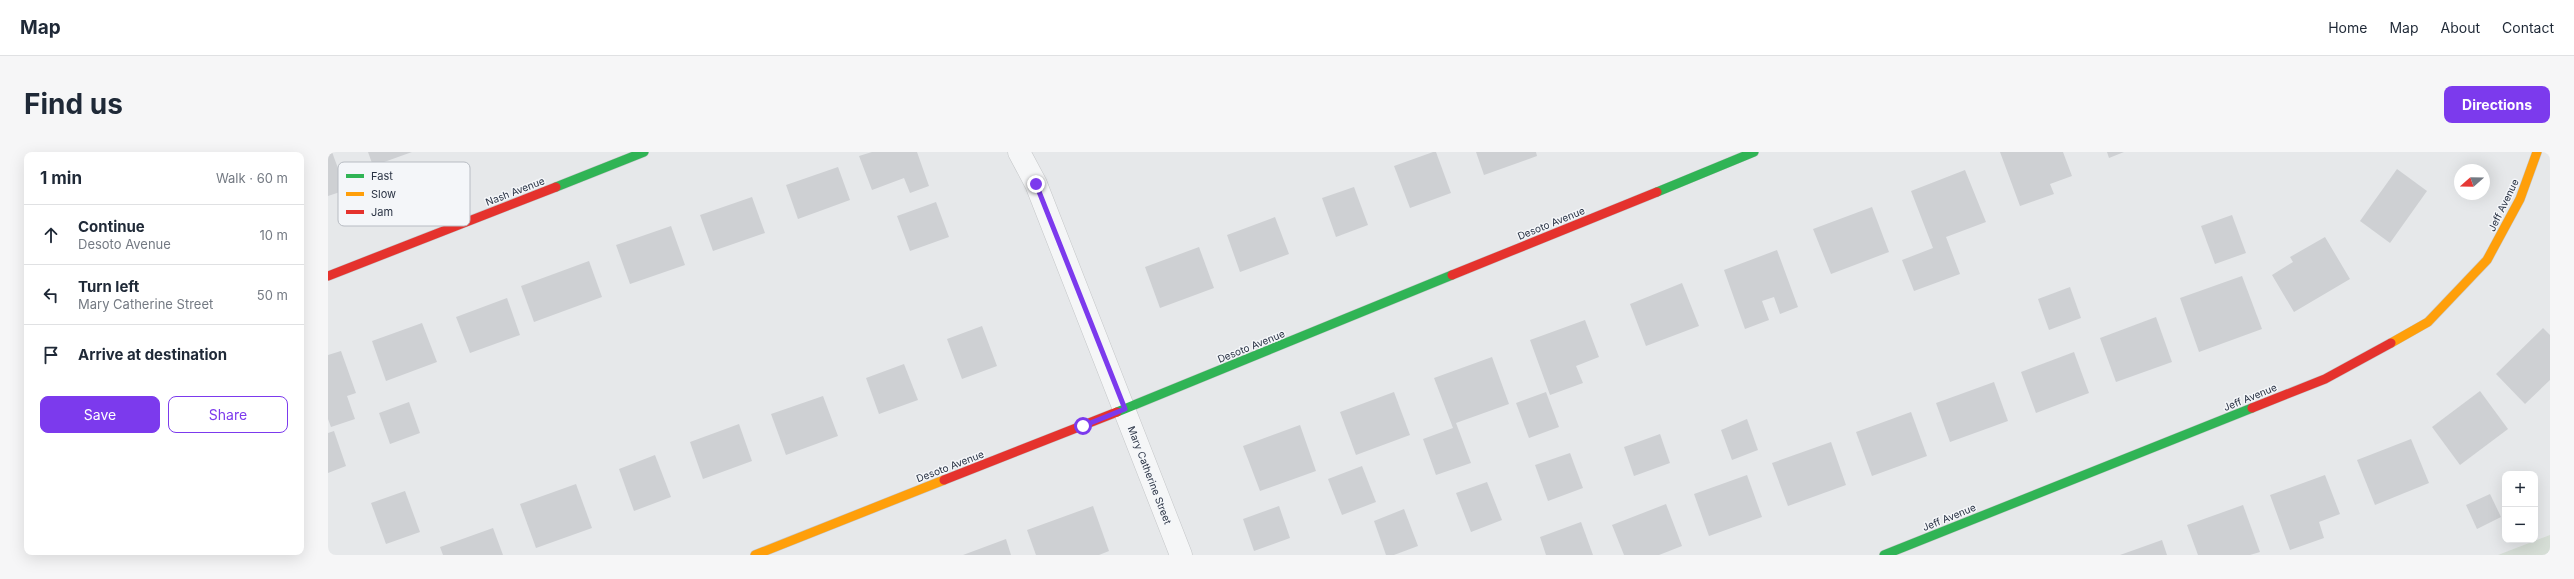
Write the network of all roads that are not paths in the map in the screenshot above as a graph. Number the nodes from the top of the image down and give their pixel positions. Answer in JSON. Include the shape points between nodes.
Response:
{"nodes":[{"id":1,"x":644,"y":152,"type":"edge"},
{"id":2,"x":1019,"y":152,"type":"edge"},
{"id":3,"x":1754,"y":152,"type":"edge"},
{"id":4,"x":2537,"y":152,"type":"edge"},
{"id":5,"x":470,"y":220,"type":"edge"},
{"id":6,"x":455,"y":226,"type":"edge"},
{"id":7,"x":328,"y":276,"type":"edge"},
{"id":8,"x":1125,"y":409,"type":"junction"},
{"id":9,"x":761,"y":554,"type":"edge"},
{"id":10,"x":1181,"y":555,"type":"edge"},
{"id":11,"x":1884,"y":555,"type":"edge"}],
"edges":[{"from":1,"to":5,"type":"street","name":"Nash Avenue"},
{"from":2,"to":8,"type":"street","name":"Mary Catherine Street","via":[[1036,184]]},
{"from":3,"to":8,"type":"street","name":"Desoto Avenue"},
{"from":4,"to":11,"type":"street","name":"Jeff Avenue","via":[[2520,199],[2487,260],[2428,322],[2325,379]]},
{"from":6,"to":7,"type":"street","name":"Nash Avenue"},
{"from":8,"to":9,"type":"street","name":"Desoto Avenue"},
{"from":8,"to":10,"type":"street","name":"Mary Catherine Street"}]}
